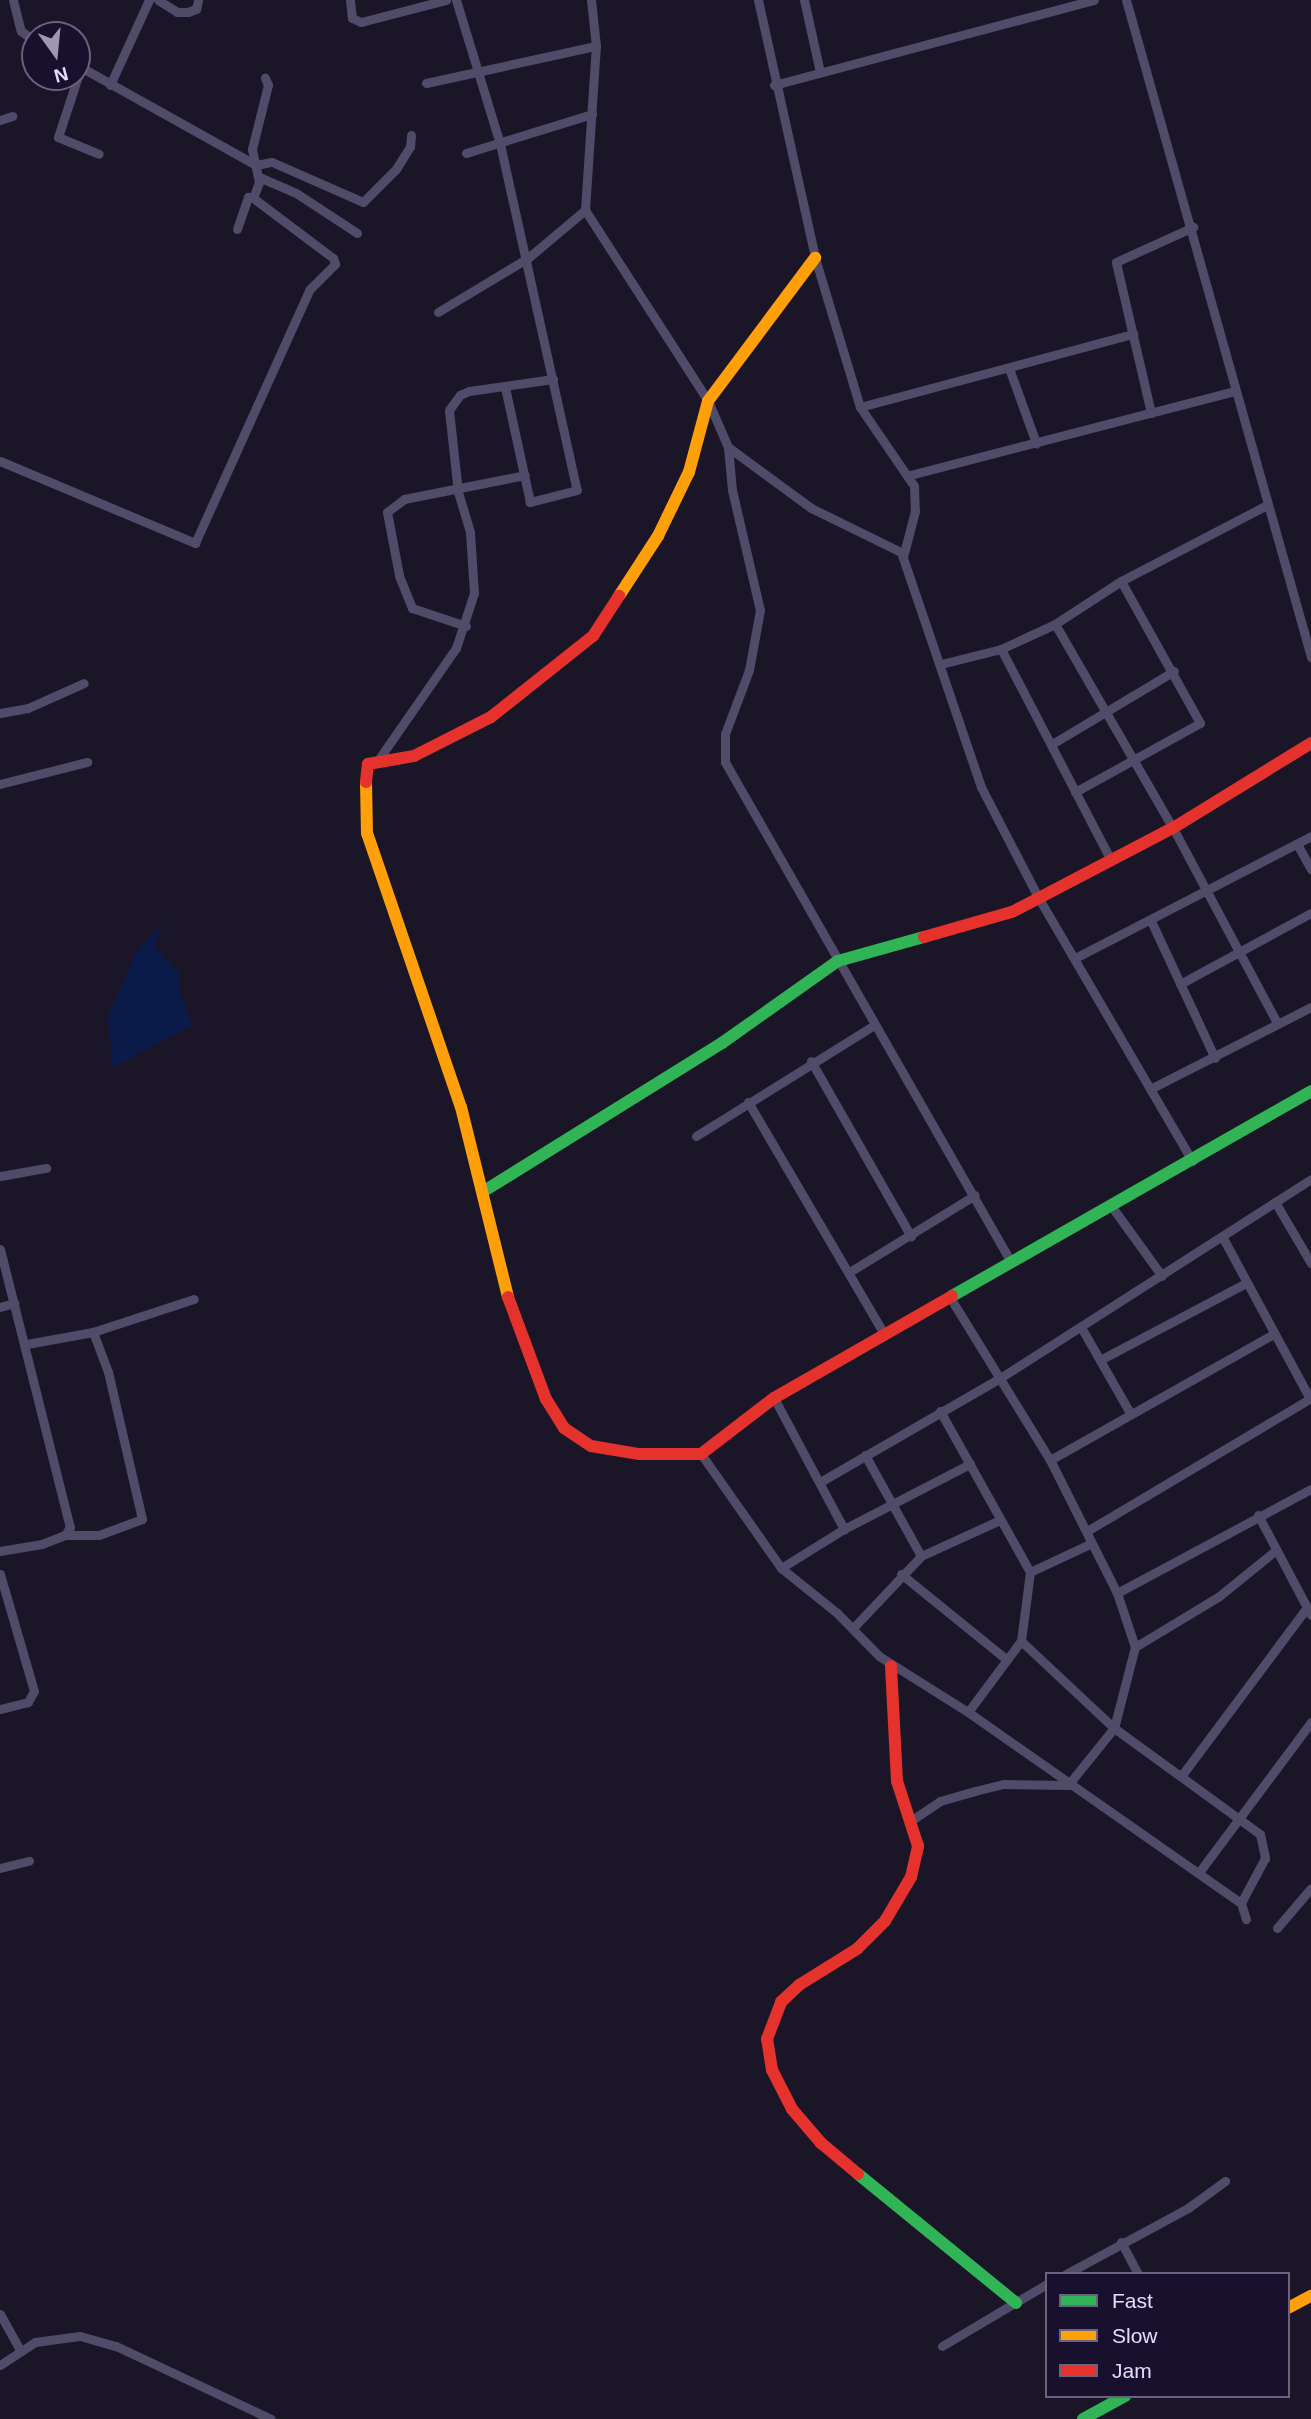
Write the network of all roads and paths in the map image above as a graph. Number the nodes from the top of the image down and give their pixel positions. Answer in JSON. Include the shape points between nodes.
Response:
{"nodes":[{"id":1,"x":13,"y":0,"type":"edge"},
{"id":2,"x":149,"y":0,"type":"edge"},
{"id":3,"x":159,"y":0,"type":"edge"},
{"id":4,"x":198,"y":0,"type":"edge"},
{"id":5,"x":350,"y":0,"type":"edge"},
{"id":6,"x":446,"y":0,"type":"edge"},
{"id":7,"x":456,"y":0,"type":"edge"},
{"id":8,"x":591,"y":0,"type":"edge"},
{"id":9,"x":758,"y":0,"type":"edge"},
{"id":10,"x":804,"y":0,"type":"edge"},
{"id":11,"x":1094,"y":0,"type":"edge"},
{"id":12,"x":1126,"y":0,"type":"edge"},
{"id":13,"x":21,"y":31,"type":"edge"},
{"id":14,"x":596,"y":46,"type":"junction"},
{"id":15,"x":820,"y":72,"type":"junction"},
{"id":16,"x":91,"y":73,"type":"edge"},
{"id":17,"x":482,"y":74,"type":"junction"},
{"id":18,"x":265,"y":78,"type":"dead end"},
{"id":19,"x":426,"y":83,"type":"dead end"},
{"id":20,"x":110,"y":85,"type":"junction"},
{"id":21,"x":774,"y":85,"type":"junction"},
{"id":22,"x":72,"y":91,"type":"edge"},
{"id":23,"x":592,"y":114,"type":"junction"},
{"id":24,"x":12,"y":116,"type":"dead end"},
{"id":25,"x":0,"y":120,"type":"edge"},
{"id":26,"x":411,"y":135,"type":"dead end"},
{"id":27,"x":500,"y":144,"type":"junction"},
{"id":28,"x":466,"y":153,"type":"dead end"},
{"id":29,"x":99,"y":154,"type":"dead end"},
{"id":30,"x":256,"y":165,"type":"junction"},
{"id":31,"x":259,"y":177,"type":"junction"},
{"id":32,"x":253,"y":198,"type":"junction"},
{"id":33,"x":585,"y":209,"type":"junction"},
{"id":34,"x":1193,"y":227,"type":"junction"},
{"id":35,"x":237,"y":229,"type":"dead end"},
{"id":36,"x":357,"y":233,"type":"dead end"},
{"id":37,"x":528,"y":258,"type":"junction"},
{"id":38,"x":815,"y":258,"type":"junction"},
{"id":39,"x":438,"y":312,"type":"dead end"},
{"id":40,"x":1133,"y":334,"type":"junction"},
{"id":41,"x":1010,"y":371,"type":"junction"},
{"id":42,"x":553,"y":379,"type":"junction"},
{"id":43,"x":505,"y":387,"type":"junction"},
{"id":44,"x":1234,"y":391,"type":"junction"},
{"id":45,"x":708,"y":401,"type":"junction"},
{"id":46,"x":860,"y":407,"type":"junction"},
{"id":47,"x":1151,"y":413,"type":"junction"},
{"id":48,"x":1035,"y":443,"type":"junction"},
{"id":49,"x":728,"y":447,"type":"junction"},
{"id":50,"x":0,"y":461,"type":"edge"},
{"id":51,"x":525,"y":475,"type":"junction"},
{"id":52,"x":910,"y":475,"type":"junction"},
{"id":53,"x":458,"y":492,"type":"junction"},
{"id":54,"x":1267,"y":505,"type":"junction"},
{"id":55,"x":903,"y":556,"type":"junction"},
{"id":56,"x":1121,"y":581,"type":"junction"},
{"id":57,"x":1055,"y":624,"type":"junction"},
{"id":58,"x":466,"y":626,"type":"junction"},
{"id":59,"x":1002,"y":649,"type":"junction"},
{"id":60,"x":1311,"y":657,"type":"edge"},
{"id":61,"x":941,"y":664,"type":"junction"},
{"id":62,"x":1174,"y":671,"type":"junction"},
{"id":63,"x":84,"y":683,"type":"dead end"},
{"id":64,"x":1105,"y":711,"type":"junction"},
{"id":65,"x":0,"y":713,"type":"edge"},
{"id":66,"x":1311,"y":743,"type":"edge"},
{"id":67,"x":1052,"y":744,"type":"junction"},
{"id":68,"x":1135,"y":760,"type":"junction"},
{"id":69,"x":87,"y":762,"type":"dead end"},
{"id":70,"x":376,"y":763,"type":"junction"},
{"id":71,"x":0,"y":784,"type":"edge"},
{"id":72,"x":1075,"y":792,"type":"junction"},
{"id":73,"x":1173,"y":828,"type":"junction"},
{"id":74,"x":1311,"y":836,"type":"edge"},
{"id":75,"x":1297,"y":844,"type":"junction"},
{"id":76,"x":1111,"y":860,"type":"junction"},
{"id":77,"x":1311,"y":869,"type":"edge"},
{"id":78,"x":1208,"y":892,"type":"junction"},
{"id":79,"x":1038,"y":897,"type":"junction"},
{"id":80,"x":1311,"y":913,"type":"edge"},
{"id":81,"x":1152,"y":921,"type":"junction"},
{"id":82,"x":1242,"y":952,"type":"junction"},
{"id":83,"x":1075,"y":958,"type":"junction"},
{"id":84,"x":838,"y":961,"type":"junction"},
{"id":85,"x":1180,"y":984,"type":"junction"},
{"id":86,"x":1311,"y":1007,"type":"edge"},
{"id":87,"x":1277,"y":1023,"type":"junction"},
{"id":88,"x":874,"y":1025,"type":"junction"},
{"id":89,"x":1214,"y":1058,"type":"junction"},
{"id":90,"x":811,"y":1061,"type":"junction"},
{"id":91,"x":1150,"y":1089,"type":"junction"},
{"id":92,"x":1310,"y":1095,"type":"edge"},
{"id":93,"x":748,"y":1102,"type":"junction"},
{"id":94,"x":696,"y":1136,"type":"dead end"},
{"id":95,"x":1192,"y":1161,"type":"junction"},
{"id":96,"x":46,"y":1168,"type":"dead end"},
{"id":97,"x":0,"y":1176,"type":"edge"},
{"id":98,"x":1311,"y":1179,"type":"edge"},
{"id":99,"x":484,"y":1191,"type":"junction"},
{"id":100,"x":975,"y":1195,"type":"junction"},
{"id":101,"x":1275,"y":1202,"type":"junction"},
{"id":102,"x":1112,"y":1208,"type":"junction"},
{"id":103,"x":911,"y":1236,"type":"junction"},
{"id":104,"x":1223,"y":1238,"type":"junction"},
{"id":105,"x":0,"y":1249,"type":"edge"},
{"id":106,"x":1011,"y":1262,"type":"junction"},
{"id":107,"x":1311,"y":1263,"type":"edge"},
{"id":108,"x":851,"y":1271,"type":"junction"},
{"id":109,"x":1163,"y":1276,"type":"junction"},
{"id":110,"x":1246,"y":1283,"type":"junction"},
{"id":111,"x":949,"y":1296,"type":"junction"},
{"id":112,"x":194,"y":1299,"type":"dead end"},
{"id":113,"x":14,"y":1303,"type":"junction"},
{"id":114,"x":0,"y":1307,"type":"edge"},
{"id":115,"x":1082,"y":1327,"type":"junction"},
{"id":116,"x":93,"y":1332,"type":"junction"},
{"id":117,"x":884,"y":1334,"type":"junction"},
{"id":118,"x":1275,"y":1334,"type":"junction"},
{"id":119,"x":27,"y":1344,"type":"junction"},
{"id":120,"x":1100,"y":1360,"type":"junction"},
{"id":121,"x":1000,"y":1378,"type":"junction"},
{"id":122,"x":774,"y":1398,"type":"junction"},
{"id":123,"x":1310,"y":1398,"type":"edge"},
{"id":124,"x":940,"y":1411,"type":"junction"},
{"id":125,"x":1130,"y":1413,"type":"junction"},
{"id":126,"x":701,"y":1454,"type":"junction"},
{"id":127,"x":865,"y":1455,"type":"junction"},
{"id":128,"x":1050,"y":1460,"type":"junction"},
{"id":129,"x":970,"y":1465,"type":"junction"},
{"id":130,"x":820,"y":1482,"type":"junction"},
{"id":131,"x":1311,"y":1489,"type":"edge"},
{"id":132,"x":890,"y":1504,"type":"junction"},
{"id":133,"x":1258,"y":1515,"type":"junction"},
{"id":134,"x":1000,"y":1520,"type":"junction"},
{"id":135,"x":844,"y":1530,"type":"junction"},
{"id":136,"x":1087,"y":1531,"type":"junction"},
{"id":137,"x":65,"y":1535,"type":"junction"},
{"id":138,"x":1092,"y":1543,"type":"junction"},
{"id":139,"x":1276,"y":1550,"type":"junction"},
{"id":140,"x":0,"y":1551,"type":"edge"},
{"id":141,"x":921,"y":1556,"type":"junction"},
{"id":142,"x":781,"y":1569,"type":"junction"},
{"id":143,"x":1030,"y":1572,"type":"junction"},
{"id":144,"x":0,"y":1574,"type":"edge"},
{"id":145,"x":901,"y":1574,"type":"junction"},
{"id":146,"x":1117,"y":1593,"type":"junction"},
{"id":147,"x":1309,"y":1611,"type":"edge"},
{"id":148,"x":853,"y":1629,"type":"junction"},
{"id":149,"x":1021,"y":1641,"type":"junction"},
{"id":150,"x":1135,"y":1647,"type":"junction"},
{"id":151,"x":1006,"y":1659,"type":"junction"},
{"id":152,"x":891,"y":1666,"type":"junction"},
{"id":153,"x":0,"y":1709,"type":"edge"},
{"id":154,"x":968,"y":1712,"type":"junction"},
{"id":155,"x":1311,"y":1722,"type":"edge"},
{"id":156,"x":1114,"y":1728,"type":"junction"},
{"id":157,"x":1182,"y":1774,"type":"junction"},
{"id":158,"x":1068,"y":1784,"type":"junction"},
{"id":159,"x":1240,"y":1816,"type":"junction"},
{"id":160,"x":912,"y":1820,"type":"junction"},
{"id":161,"x":29,"y":1861,"type":"dead end"},
{"id":162,"x":0,"y":1868,"type":"edge"},
{"id":163,"x":1200,"y":1871,"type":"junction"},
{"id":164,"x":1311,"y":1888,"type":"edge"},
{"id":165,"x":1241,"y":1903,"type":"junction"},
{"id":166,"x":1246,"y":1919,"type":"dead end"},
{"id":167,"x":1277,"y":1928,"type":"dead end"},
{"id":168,"x":1225,"y":2181,"type":"dead end"},
{"id":169,"x":1121,"y":2242,"type":"junction"},
{"id":170,"x":1069,"y":2272,"type":"edge"},
{"id":171,"x":1137,"y":2272,"type":"edge"},
{"id":172,"x":1045,"y":2285,"type":"edge"},
{"id":173,"x":1311,"y":2296,"type":"edge"},
{"id":174,"x":1016,"y":2302,"type":"junction"},
{"id":175,"x":1290,"y":2307,"type":"edge"},
{"id":176,"x":0,"y":2314,"type":"edge"},
{"id":177,"x":942,"y":2346,"type":"dead end"},
{"id":178,"x":20,"y":2350,"type":"junction"},
{"id":179,"x":0,"y":2365,"type":"edge"},
{"id":180,"x":1121,"y":2398,"type":"edge"},
{"id":181,"x":271,"y":2419,"type":"edge"},
{"id":182,"x":1083,"y":2419,"type":"edge"}],
"edges":[{"from":1,"to":13,"type":"street"},
{"from":2,"to":20,"type":"street"},
{"from":3,"to":4,"type":"street","via":[[177,12],[188,12],[196,9]]},
{"from":5,"to":6,"type":"street","via":[[352,18],[361,22]]},
{"from":7,"to":17,"type":"street"},
{"from":8,"to":14,"type":"street"},
{"from":9,"to":21,"type":"street"},
{"from":10,"to":15,"type":"street"},
{"from":11,"to":15,"type":"street"},
{"from":12,"to":34,"type":"street"},
{"from":14,"to":17,"type":"street"},
{"from":14,"to":23,"type":"street"},
{"from":15,"to":21,"type":"street"},
{"from":16,"to":20,"type":"street"},
{"from":17,"to":19,"type":"street"},
{"from":17,"to":27,"type":"street"},
{"from":18,"to":30,"type":"street","via":[[268,85],[252,149]]},
{"from":20,"to":30,"type":"street"},
{"from":21,"to":38,"type":"street"},
{"from":22,"to":29,"type":"street","via":[[58,137]]},
{"from":23,"to":27,"type":"street"},
{"from":23,"to":33,"type":"street"},
{"from":24,"to":25,"type":"street"},
{"from":26,"to":30,"type":"street","via":[[410,147],[396,169],[363,202],[272,162]]},
{"from":27,"to":28,"type":"street"},
{"from":27,"to":37,"type":"street"},
{"from":30,"to":31,"type":"street"},
{"from":31,"to":32,"type":"street"},
{"from":31,"to":36,"type":"street","via":[[296,193]]},
{"from":32,"to":35,"type":"street","via":[[248,197]]},
{"from":32,"to":50,"type":"street","via":[[333,257],[335,264],[309,290],[195,543]]},
{"from":33,"to":37,"type":"street"},
{"from":33,"to":45,"type":"street"},
{"from":34,"to":40,"type":"street","via":[[1117,260]]},
{"from":34,"to":44,"type":"street"},
{"from":37,"to":39,"type":"street"},
{"from":37,"to":42,"type":"street"},
{"from":38,"to":45,"type":"main road"},
{"from":38,"to":46,"type":"street"},
{"from":40,"to":41,"type":"street"},
{"from":40,"to":47,"type":"street"},
{"from":41,"to":46,"type":"street"},
{"from":41,"to":48,"type":"street"},
{"from":42,"to":43,"type":"street"},
{"from":42,"to":51,"type":"street","via":[[578,490],[530,502]]},
{"from":43,"to":51,"type":"street"},
{"from":43,"to":53,"type":"street","via":[[460,395],[449,410]]},
{"from":44,"to":47,"type":"street"},
{"from":44,"to":54,"type":"street"},
{"from":45,"to":49,"type":"street"},
{"from":45,"to":70,"type":"main road","via":[[689,472],[663,526],[593,636],[491,717],[414,756]]},
{"from":46,"to":52,"type":"street"},
{"from":47,"to":48,"type":"street"},
{"from":48,"to":52,"type":"street"},
{"from":49,"to":55,"type":"street","via":[[811,509]]},
{"from":49,"to":84,"type":"street","via":[[732,490],[760,610],[750,670],[726,734],[725,762]]},
{"from":51,"to":53,"type":"street"},
{"from":52,"to":55,"type":"street","via":[[915,511]]},
{"from":53,"to":58,"type":"street","via":[[470,532],[474,593]]},
{"from":53,"to":58,"type":"street","via":[[404,499],[393,504],[387,522],[412,608]]},
{"from":54,"to":56,"type":"street"},
{"from":54,"to":60,"type":"street"},
{"from":55,"to":61,"type":"street","via":[[914,602]]},
{"from":56,"to":57,"type":"street"},
{"from":56,"to":62,"type":"street"},
{"from":57,"to":59,"type":"street"},
{"from":57,"to":64,"type":"street"},
{"from":58,"to":70,"type":"street","via":[[448,661]]},
{"from":59,"to":61,"type":"street"},
{"from":59,"to":67,"type":"street"},
{"from":61,"to":79,"type":"street","via":[[970,761]]},
{"from":62,"to":64,"type":"street"},
{"from":62,"to":68,"type":"street","via":[[1199,724]]},
{"from":63,"to":65,"type":"street","via":[[28,708]]},
{"from":64,"to":67,"type":"street"},
{"from":64,"to":68,"type":"street"},
{"from":66,"to":73,"type":"main road"},
{"from":67,"to":72,"type":"street"},
{"from":68,"to":72,"type":"street"},
{"from":68,"to":73,"type":"street"},
{"from":69,"to":71,"type":"street"},
{"from":70,"to":99,"type":"main road","via":[[369,764],[364,822],[461,1107]]},
{"from":72,"to":76,"type":"street"},
{"from":73,"to":76,"type":"main road"},
{"from":73,"to":78,"type":"street"},
{"from":74,"to":75,"type":"street"},
{"from":75,"to":77,"type":"street"},
{"from":75,"to":78,"type":"street"},
{"from":76,"to":79,"type":"main road"},
{"from":78,"to":81,"type":"street"},
{"from":78,"to":82,"type":"street"},
{"from":79,"to":83,"type":"street"},
{"from":79,"to":84,"type":"main road","via":[[972,926]]},
{"from":80,"to":82,"type":"street"},
{"from":81,"to":83,"type":"street"},
{"from":81,"to":85,"type":"street"},
{"from":82,"to":85,"type":"street"},
{"from":82,"to":87,"type":"street"},
{"from":83,"to":91,"type":"street"},
{"from":84,"to":88,"type":"street"},
{"from":84,"to":99,"type":"main road","via":[[722,1043]]},
{"from":85,"to":89,"type":"street"},
{"from":86,"to":87,"type":"street"},
{"from":87,"to":89,"type":"street"},
{"from":88,"to":90,"type":"street"},
{"from":88,"to":100,"type":"street"},
{"from":89,"to":91,"type":"street"},
{"from":90,"to":93,"type":"street"},
{"from":90,"to":103,"type":"street"},
{"from":91,"to":95,"type":"street"},
{"from":92,"to":95,"type":"main road"},
{"from":93,"to":94,"type":"street"},
{"from":93,"to":108,"type":"street"},
{"from":95,"to":102,"type":"main road"},
{"from":96,"to":97,"type":"street"},
{"from":98,"to":101,"type":"street"},
{"from":99,"to":126,"type":"main road","via":[[515,1326],[529,1364],[564,1429],[607,1451]]},
{"from":100,"to":103,"type":"street"},
{"from":100,"to":106,"type":"street"},
{"from":101,"to":104,"type":"street"},
{"from":101,"to":107,"type":"street"},
{"from":102,"to":106,"type":"main road"},
{"from":102,"to":109,"type":"street"},
{"from":103,"to":108,"type":"street"},
{"from":104,"to":109,"type":"street"},
{"from":104,"to":110,"type":"street"},
{"from":105,"to":113,"type":"street"},
{"from":106,"to":111,"type":"main road"},
{"from":108,"to":117,"type":"street"},
{"from":109,"to":115,"type":"street"},
{"from":110,"to":118,"type":"street"},
{"from":110,"to":120,"type":"street"},
{"from":111,"to":117,"type":"main road"},
{"from":111,"to":121,"type":"street"},
{"from":112,"to":116,"type":"street"},
{"from":113,"to":114,"type":"street"},
{"from":113,"to":119,"type":"street"},
{"from":115,"to":120,"type":"street"},
{"from":115,"to":121,"type":"street"},
{"from":116,"to":119,"type":"street"},
{"from":116,"to":137,"type":"street","via":[[108,1373],[142,1519],[99,1535]]},
{"from":117,"to":122,"type":"main road"},
{"from":118,"to":123,"type":"street"},
{"from":118,"to":125,"type":"street"},
{"from":119,"to":137,"type":"street","via":[[69,1520]]},
{"from":120,"to":125,"type":"street"},
{"from":121,"to":124,"type":"street"},
{"from":121,"to":128,"type":"street"},
{"from":122,"to":126,"type":"main road"},
{"from":122,"to":130,"type":"street"},
{"from":123,"to":136,"type":"street"},
{"from":124,"to":127,"type":"street"},
{"from":124,"to":129,"type":"street"},
{"from":125,"to":128,"type":"street"},
{"from":126,"to":142,"type":"street"},
{"from":127,"to":130,"type":"street"},
{"from":127,"to":132,"type":"street"},
{"from":128,"to":136,"type":"street"},
{"from":129,"to":132,"type":"street"},
{"from":129,"to":134,"type":"street"},
{"from":130,"to":135,"type":"street"},
{"from":131,"to":133,"type":"street"},
{"from":132,"to":135,"type":"street"},
{"from":132,"to":141,"type":"street"},
{"from":133,"to":139,"type":"street"},
{"from":133,"to":146,"type":"street"},
{"from":134,"to":141,"type":"street"},
{"from":134,"to":143,"type":"street"},
{"from":135,"to":142,"type":"street"},
{"from":136,"to":138,"type":"street"},
{"from":137,"to":140,"type":"street"},
{"from":138,"to":143,"type":"street"},
{"from":138,"to":146,"type":"street"},
{"from":139,"to":147,"type":"street"},
{"from":139,"to":150,"type":"street","via":[[1218,1597]]},
{"from":141,"to":145,"type":"street"},
{"from":142,"to":148,"type":"street"},
{"from":143,"to":149,"type":"street"},
{"from":144,"to":153,"type":"street","via":[[34,1691],[28,1702]]},
{"from":145,"to":148,"type":"street"},
{"from":145,"to":151,"type":"street"},
{"from":146,"to":150,"type":"street"},
{"from":147,"to":157,"type":"street"},
{"from":148,"to":152,"type":"street"},
{"from":149,"to":151,"type":"street"},
{"from":149,"to":156,"type":"street"},
{"from":150,"to":156,"type":"street"},
{"from":151,"to":154,"type":"street"},
{"from":152,"to":154,"type":"street"},
{"from":152,"to":160,"type":"main road","via":[[897,1781]]},
{"from":154,"to":158,"type":"street"},
{"from":155,"to":159,"type":"street"},
{"from":156,"to":157,"type":"street"},
{"from":156,"to":158,"type":"street"},
{"from":157,"to":159,"type":"street"},
{"from":158,"to":160,"type":"street","via":[[1004,1784],[940,1801]]},
{"from":158,"to":163,"type":"street"},
{"from":159,"to":163,"type":"street"},
{"from":159,"to":165,"type":"street","via":[[1260,1834],[1266,1852]]},
{"from":160,"to":174,"type":"main road","via":[[918,1846],[901,1899],[857,1949],[799,1985],[781,2002],[767,2039],[772,2070],[792,2109],[821,2143]]},
{"from":161,"to":162,"type":"street"},
{"from":163,"to":165,"type":"street"},
{"from":164,"to":167,"type":"street"},
{"from":165,"to":166,"type":"street"},
{"from":168,"to":169,"type":"street","via":[[1188,2208]]},
{"from":169,"to":170,"type":"street"},
{"from":169,"to":171,"type":"street"},
{"from":172,"to":174,"type":"street"},
{"from":173,"to":175,"type":"main road"},
{"from":174,"to":177,"type":"street"},
{"from":176,"to":178,"type":"street"},
{"from":178,"to":179,"type":"street"},
{"from":178,"to":181,"type":"street","via":[[55,2336],[80,2336],[117,2346]]},
{"from":180,"to":182,"type":"main road"}]}
